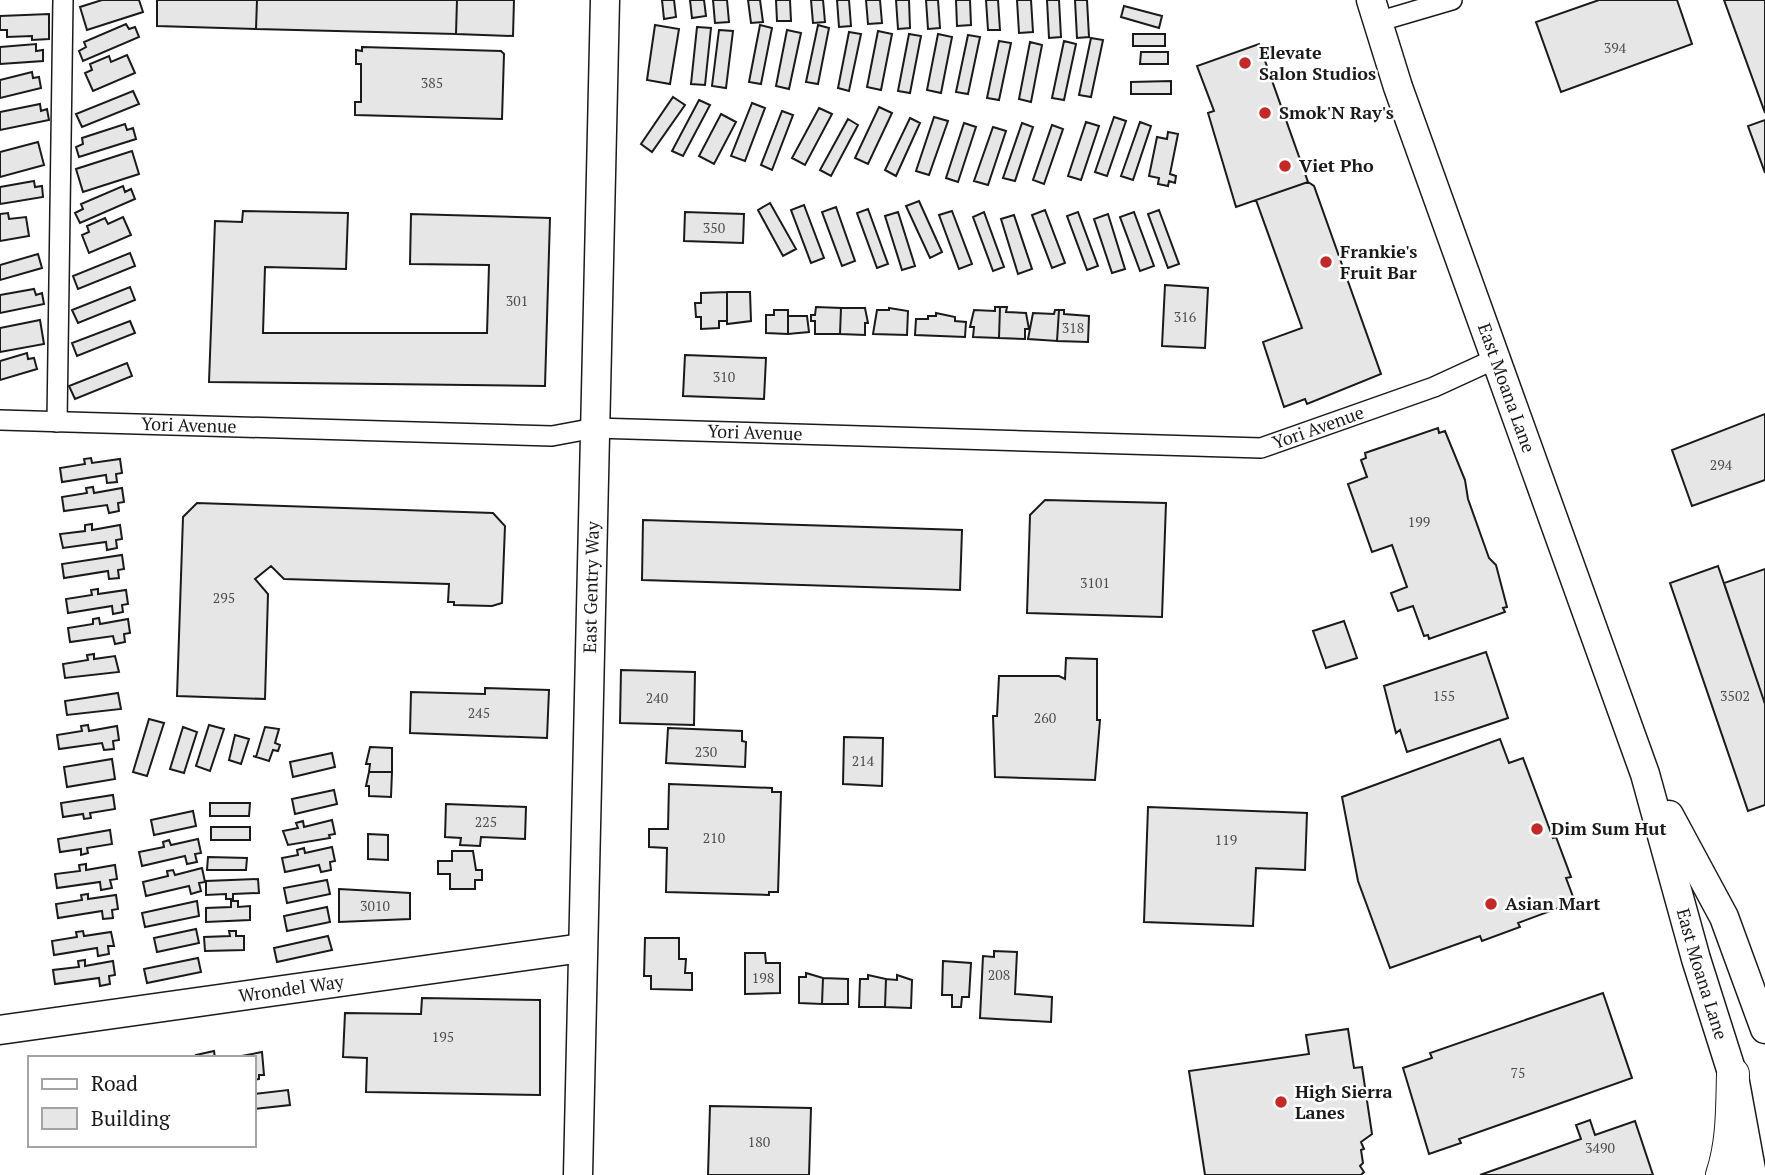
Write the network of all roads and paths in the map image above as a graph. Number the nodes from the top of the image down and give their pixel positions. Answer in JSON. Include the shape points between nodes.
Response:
{"nodes":[{"id":1,"x":63,"y":0,"type":"edge"},
{"id":2,"x":605,"y":0,"type":"edge"},
{"id":3,"x":1452,"y":0,"type":"edge"},
{"id":4,"x":1374,"y":11,"type":"edge"},
{"id":5,"x":1495,"y":359,"type":"junction"},
{"id":6,"x":0,"y":420,"type":"edge"},
{"id":7,"x":57,"y":422,"type":"junction"},
{"id":8,"x":595,"y":428,"type":"junction"},
{"id":9,"x":1646,"y":774,"type":"junction"},
{"id":10,"x":582,"y":948,"type":"junction"},
{"id":11,"x":1765,"y":1029,"type":"edge"},
{"id":12,"x":0,"y":1030,"type":"edge"},
{"id":13,"x":1733,"y":1074,"type":"junction"},
{"id":14,"x":579,"y":1175,"type":"edge"},
{"id":15,"x":1722,"y":1175,"type":"edge"},
{"id":16,"x":1752,"y":1175,"type":"edge"}],
"edges":[{"from":1,"to":7,"type":"street"},
{"from":2,"to":8,"type":"street","name":"East Gentry Way"},
{"from":3,"to":4,"type":"street"},
{"from":4,"to":5,"type":"street","name":"East Moana Lane"},
{"from":5,"to":8,"type":"street","name":"Yori Avenue","via":[[1434,387],[1261,448]]},
{"from":5,"to":9,"type":"street","name":"East Moana Lane"},
{"from":6,"to":7,"type":"street","name":"Yori Avenue"},
{"from":7,"to":8,"type":"street","name":"Yori Avenue","via":[[552,436]]},
{"from":8,"to":10,"type":"street","name":"East Gentry Way"},
{"from":9,"to":11,"type":"street","name":"East Moana Lane","via":[[1724,917]]},
{"from":9,"to":13,"type":"street","name":"East Moana Lane","via":[[1696,959]]},
{"from":10,"to":12,"type":"street","name":"Wrondel Way"},
{"from":10,"to":14,"type":"street","name":"East Gentry Way"},
{"from":13,"to":15,"type":"main road","via":[[1732,1128]]},
{"from":13,"to":16,"type":"street","name":"East Moana Lane"}]}
